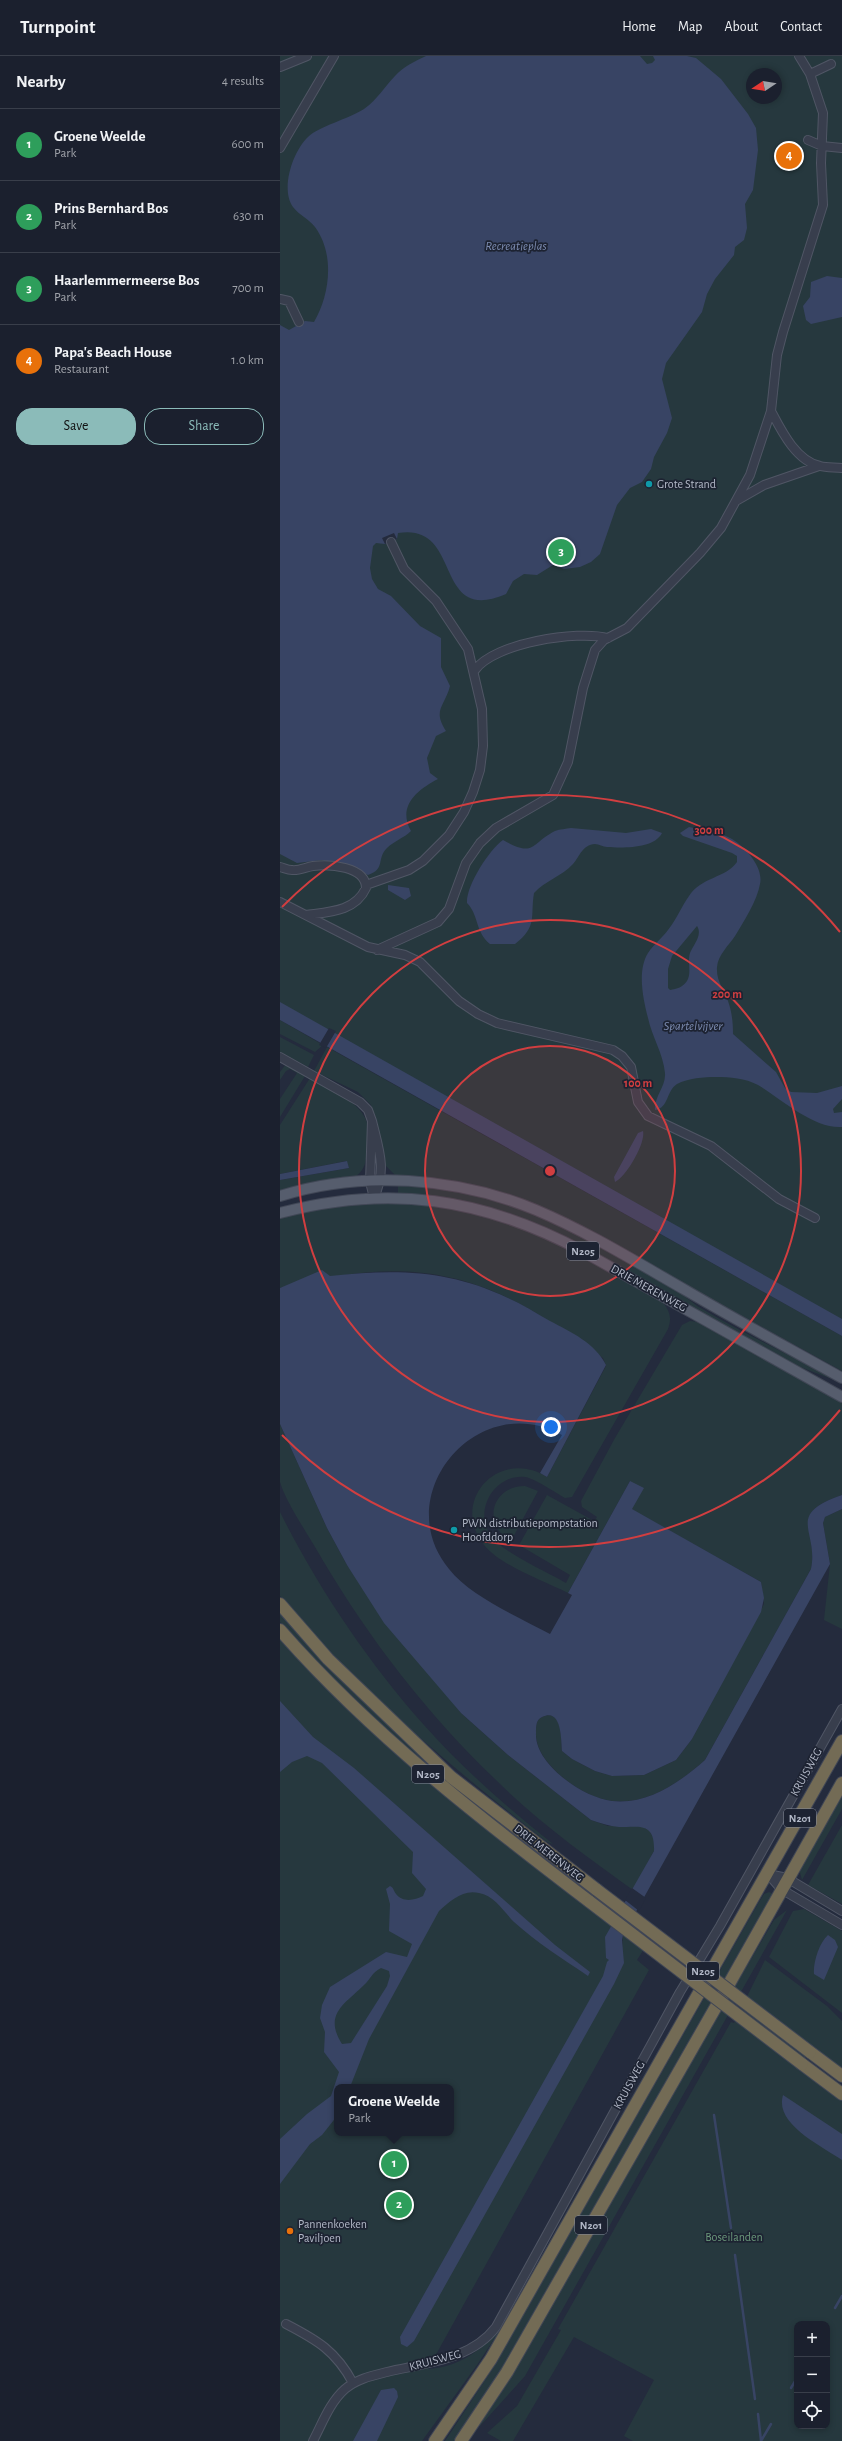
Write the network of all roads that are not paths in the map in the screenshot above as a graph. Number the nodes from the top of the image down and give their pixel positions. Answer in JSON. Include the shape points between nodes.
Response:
{"nodes":[{"id":1,"x":307,"y":56,"type":"edge"},
{"id":2,"x":334,"y":56,"type":"edge"},
{"id":3,"x":799,"y":56,"type":"edge"},
{"id":4,"x":831,"y":64,"type":"dead end"},
{"id":5,"x":280,"y":67,"type":"edge"},
{"id":6,"x":810,"y":74,"type":"junction"},
{"id":7,"x":808,"y":140,"type":"dead end"},
{"id":8,"x":822,"y":146,"type":"junction"},
{"id":9,"x":280,"y":148,"type":"edge"},
{"id":10,"x":842,"y":148,"type":"edge"},
{"id":11,"x":280,"y":299,"type":"edge"},
{"id":12,"x":299,"y":322,"type":"dead end"},
{"id":13,"x":771,"y":411,"type":"junction"},
{"id":14,"x":819,"y":466,"type":"junction"},
{"id":15,"x":842,"y":468,"type":"edge"},
{"id":16,"x":736,"y":501,"type":"junction"},
{"id":17,"x":391,"y":542,"type":"dead end"},
{"id":18,"x":608,"y":638,"type":"junction"},
{"id":19,"x":474,"y":670,"type":"junction"},
{"id":20,"x":280,"y":867,"type":"edge"},
{"id":21,"x":366,"y":885,"type":"junction"},
{"id":22,"x":280,"y":902,"type":"edge"},
{"id":23,"x":305,"y":915,"type":"junction"},
{"id":24,"x":377,"y":950,"type":"junction"},
{"id":25,"x":280,"y":1057,"type":"edge"},
{"id":26,"x":372,"y":1121,"type":"junction"},
{"id":27,"x":382,"y":1181,"type":"junction"},
{"id":28,"x":370,"y":1182,"type":"junction"},
{"id":29,"x":280,"y":1196,"type":"edge"},
{"id":30,"x":374,"y":1198,"type":"junction"},
{"id":31,"x":280,"y":1213,"type":"edge"},
{"id":32,"x":815,"y":1218,"type":"dead end"},
{"id":33,"x":842,"y":1378,"type":"edge"},
{"id":34,"x":842,"y":1397,"type":"edge"},
{"id":35,"x":280,"y":1604,"type":"edge"},
{"id":36,"x":280,"y":1630,"type":"edge"},
{"id":37,"x":842,"y":1708,"type":"edge"},
{"id":38,"x":842,"y":1741,"type":"edge"},
{"id":39,"x":842,"y":1782,"type":"edge"},
{"id":40,"x":768,"y":1874,"type":"junction"},
{"id":41,"x":788,"y":1878,"type":"junction"},
{"id":42,"x":782,"y":1889,"type":"junction"},
{"id":43,"x":842,"y":1911,"type":"edge"},
{"id":44,"x":842,"y":1925,"type":"edge"},
{"id":45,"x":842,"y":2076,"type":"edge"},
{"id":46,"x":842,"y":2094,"type":"edge"},
{"id":47,"x":286,"y":2324,"type":"dead end"},
{"id":48,"x":353,"y":2383,"type":"junction"},
{"id":49,"x":313,"y":2441,"type":"edge"},
{"id":50,"x":434,"y":2441,"type":"edge"},
{"id":51,"x":461,"y":2441,"type":"edge"}],
"edges":[{"from":1,"to":5,"type":"street"},
{"from":2,"to":9,"type":"street"},
{"from":3,"to":6,"type":"street"},
{"from":4,"to":6,"type":"street"},
{"from":6,"to":8,"type":"street","via":[[821,103],[824,122]]},
{"from":7,"to":8,"type":"street"},
{"from":8,"to":10,"type":"street"},
{"from":8,"to":13,"type":"street","via":[[822,215],[799,276],[777,355]]},
{"from":11,"to":12,"type":"street","via":[[289,301]]},
{"from":13,"to":14,"type":"street","via":[[796,450]]},
{"from":13,"to":16,"type":"street","via":[[750,475]]},
{"from":14,"to":15,"type":"street"},
{"from":14,"to":16,"type":"street","via":[[764,485]]},
{"from":16,"to":18,"type":"street","via":[[721,528],[695,558],[627,628]]},
{"from":17,"to":19,"type":"street","via":[[404,569],[446,615],[461,642],[468,649]]},
{"from":18,"to":19,"type":"street","via":[[592,635],[575,636],[518,646],[486,658]]},
{"from":18,"to":24,"type":"street","via":[[590,658],[568,762],[555,792],[546,801],[496,828],[480,843],[466,863],[449,909],[438,922]]},
{"from":19,"to":21,"type":"street","via":[[482,709],[483,746],[478,778],[464,812],[449,835],[423,861],[396,876]]},
{"from":20,"to":21,"type":"street","via":[[293,870],[319,865],[341,867],[359,876]]},
{"from":21,"to":23,"type":"street","via":[[360,898],[350,906]]},
{"from":22,"to":23,"type":"street"},
{"from":23,"to":24,"type":"street"},
{"from":24,"to":32,"type":"street","via":[[420,962],[459,1001],[478,1014],[518,1028],[602,1047],[622,1056],[631,1067],[638,1102],[648,1116],[711,1146],[779,1199]]},
{"from":25,"to":26,"type":"street","via":[[360,1102],[368,1110]]},
{"from":26,"to":27,"type":"street"},
{"from":26,"to":28,"type":"street"},
{"from":27,"to":28,"type":"main road","name":"DRIE MERENWEG","number":"N205"},
{"from":27,"to":30,"type":"street"},
{"from":27,"to":33,"type":"main road","name":"DRIE MERENWEG","number":"N205","via":[[453,1186],[536,1210],[620,1252]]},
{"from":28,"to":29,"type":"main road","name":"DRIE MERENWEG","number":"N205","via":[[334,1185]]},
{"from":28,"to":30,"type":"street"},
{"from":30,"to":31,"type":"main road","name":"DRIE MERENWEG","number":"N205","via":[[337,1201]]},
{"from":30,"to":34,"type":"main road","name":"DRIE MERENWEG","number":"N205","via":[[432,1200],[463,1205],[529,1225],[582,1250]]},
{"from":35,"to":45,"type":"highway","name":"DRIE MERENWEG","number":"N205","bridge":true,"via":[[328,1659],[451,1777]]},
{"from":36,"to":46,"type":"highway","name":"DRIE MERENWEG","number":"N205","bridge":true,"via":[[305,1659],[391,1741],[454,1796]]},
{"from":37,"to":48,"type":"street","name":"KRUISWEG","via":[[720,1926],[680,1992],[496,2326],[480,2344],[464,2352]]},
{"from":38,"to":40,"type":"highway","name":"KRUISWEG","number":"N201"},
{"from":39,"to":41,"type":"highway","number":"N201"},
{"from":40,"to":41,"type":"street"},
{"from":40,"to":42,"type":"street"},
{"from":40,"to":50,"type":"highway","name":"KRUISWEG","number":"N201","via":[[491,2359]]},
{"from":41,"to":42,"type":"highway","number":"N201"},
{"from":41,"to":43,"type":"street"},
{"from":42,"to":44,"type":"street"},
{"from":42,"to":51,"type":"highway","number":"N201","via":[[507,2372]]},
{"from":47,"to":48,"type":"street","via":[[330,2350]]},
{"from":48,"to":49,"type":"street","name":"KRUISWEG","via":[[336,2399]]}]}
